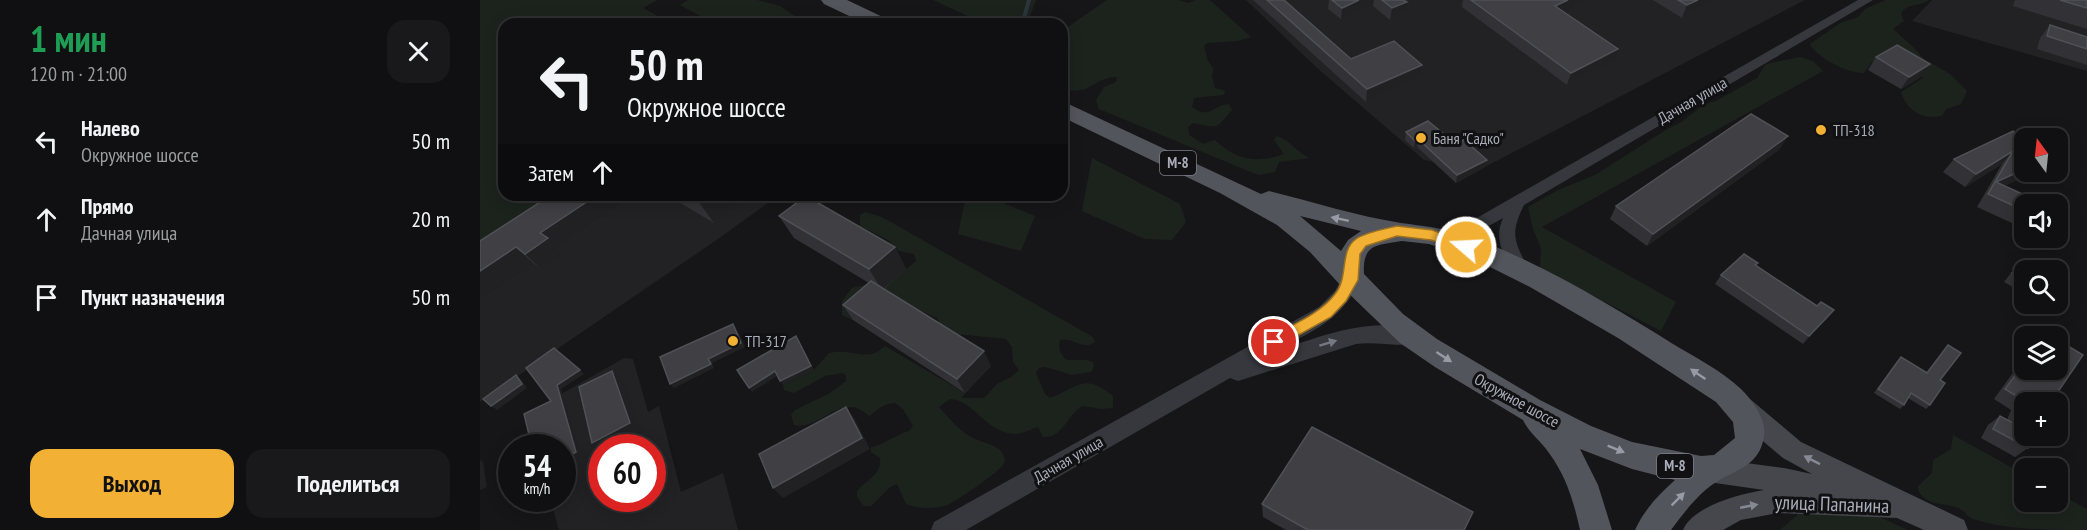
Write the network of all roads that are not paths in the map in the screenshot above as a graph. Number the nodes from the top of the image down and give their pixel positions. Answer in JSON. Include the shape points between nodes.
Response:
{"nodes":[{"id":1,"x":831,"y":0,"type":"edge"},
{"id":2,"x":1867,"y":0,"type":"edge"},
{"id":3,"x":869,"y":18,"type":"edge"},
{"id":4,"x":1068,"y":111,"type":"edge"},
{"id":5,"x":1237,"y":192,"type":"junction"},
{"id":6,"x":1518,"y":201,"type":"junction"},
{"id":7,"x":1397,"y":231,"type":"junction"},
{"id":8,"x":1432,"y":235,"type":"junction"},
{"id":9,"x":1522,"y":271,"type":"junction"},
{"id":10,"x":1351,"y":280,"type":"junction"},
{"id":11,"x":1412,"y":337,"type":"junction"},
{"id":12,"x":1193,"y":388,"type":"junction"},
{"id":13,"x":1736,"y":403,"type":"junction"},
{"id":14,"x":1519,"y":404,"type":"junction"},
{"id":15,"x":1708,"y":470,"type":"junction"},
{"id":16,"x":1902,"y":506,"type":"junction"},
{"id":17,"x":943,"y":530,"type":"edge"},
{"id":18,"x":1596,"y":530,"type":"edge"},
{"id":19,"x":1651,"y":530,"type":"edge"},
{"id":20,"x":1696,"y":530,"type":"edge"},
{"id":21,"x":1954,"y":530,"type":"edge"}],
"edges":[{"from":1,"to":3,"type":"main road"},
{"from":2,"to":6,"type":"street","name":"Дачная улица"},
{"from":4,"to":5,"type":"main road","name":"Окружное шоссе","number":"М-8"},
{"from":7,"to":5,"type":"main road","name":"Окружное шоссе","number":"М-8","one_way":true},
{"from":5,"to":10,"type":"main road","name":"Окружное шоссе","number":"М-8","via":[[1312,237]]},
{"from":6,"to":8,"type":"street","name":"Дачная улица","via":[[1472,228]]},
{"from":6,"to":9,"type":"street","via":[[1506,224],[1508,249]]},
{"from":7,"to":8,"type":"main road","name":"Окружное шоссе","number":"М-8"},
{"from":7,"to":10,"type":"main road","name":"Окружное шоссе","number":"М-8","via":[[1361,242],[1353,252]]},
{"from":8,"to":9,"type":"main road","name":"Окружное шоссе","number":"М-8"},
{"from":13,"to":9,"type":"main road","name":"Окружное шоссе","number":"М-8","one_way":true,"via":[[1679,361]]},
{"from":10,"to":11,"type":"main road","name":"Окружное шоссе","number":"М-8"},
{"from":10,"to":12,"type":"street","name":"Дачная улица","via":[[1326,313]]},
{"from":12,"to":11,"type":"street","name":"Дачная улица","one_way":true,"via":[[1356,335]]},
{"from":11,"to":14,"type":"main road","name":"Окружное шоссе","number":"М-8","one_way":true},
{"from":12,"to":17,"type":"street","name":"Дачная улица"},
{"from":13,"to":15,"type":"main road","name":"Окружное шоссе","number":"М-8","via":[[1748,422],[1750,437],[1743,452]]},
{"from":16,"to":13,"type":"main road","name":"Окружное шоссе","one_way":true,"via":[[1792,450]]},
{"from":14,"to":15,"type":"main road","name":"Окружное шоссе","number":"М-8","one_way":true,"via":[[1632,455]]},
{"from":14,"to":18,"type":"main road","number":"М-8","via":[[1560,444],[1590,503]]},
{"from":15,"to":16,"type":"main road","name":"Окружное шоссе","via":[[1784,480]]},
{"from":19,"to":15,"type":"main road","number":"М-8","one_way":true,"via":[[1674,501]]},
{"from":20,"to":16,"type":"main road","name":"улица Папанина","one_way":true,"via":[[1736,508],[1778,500]]},
{"from":16,"to":21,"type":"main road","name":"Окружное шоссе"}]}
